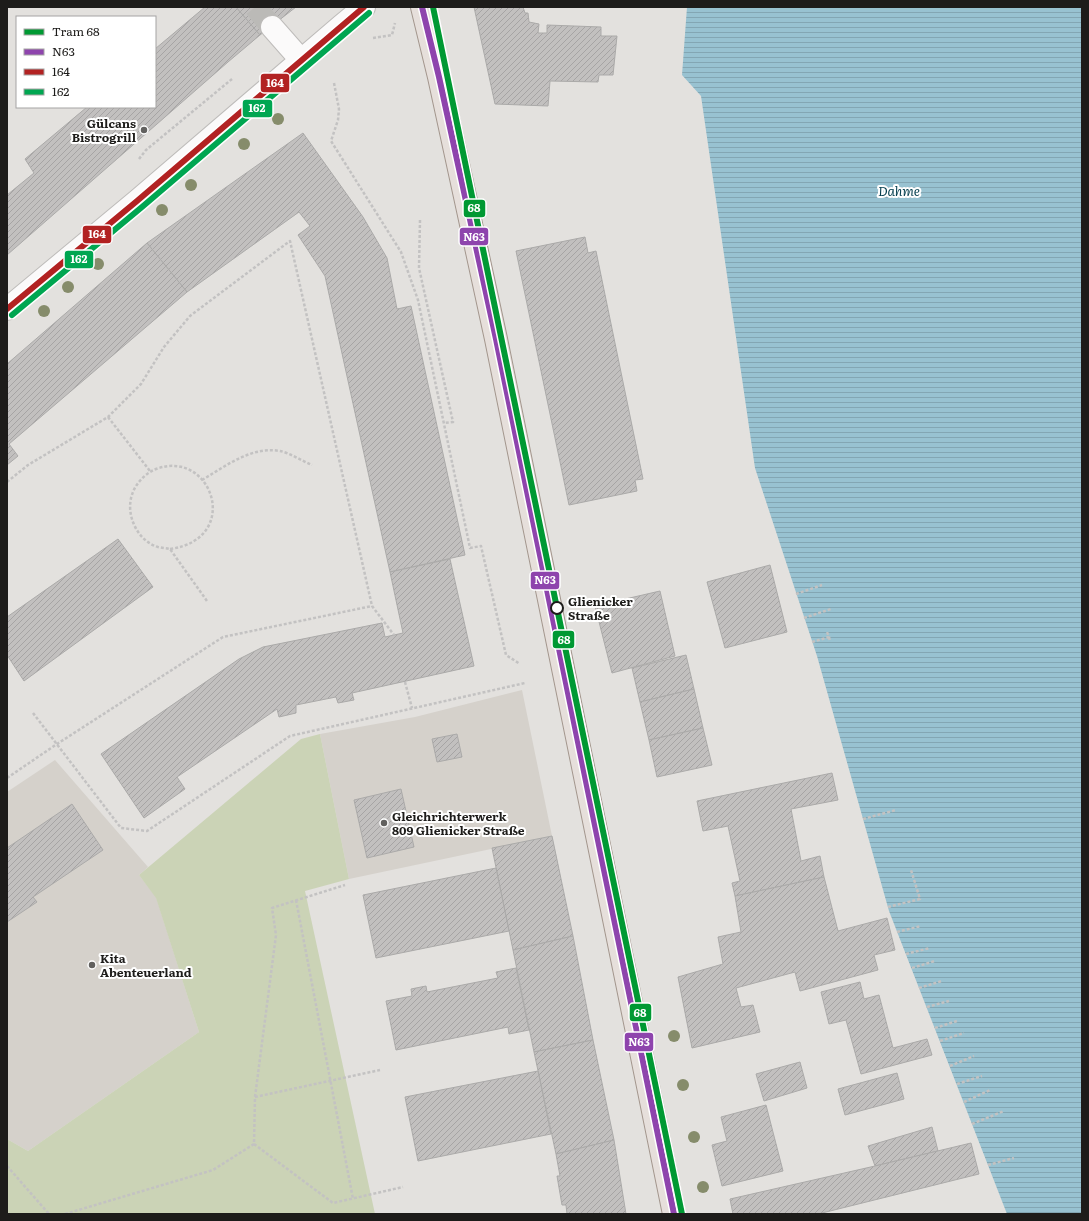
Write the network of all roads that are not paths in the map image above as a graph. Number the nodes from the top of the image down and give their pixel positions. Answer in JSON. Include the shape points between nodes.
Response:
{"nodes":[{"id":1,"x":364,"y":7,"type":"edge"},
{"id":2,"x":422,"y":7,"type":"edge"},
{"id":3,"x":272,"y":27,"type":"tunnel mouth"},
{"id":4,"x":301,"y":60,"type":"junction"},
{"id":5,"x":7,"y":309,"type":"edge"},
{"id":6,"x":674,"y":1214,"type":"edge"}],
"edges":[{"from":1,"to":4,"type":"street"},
{"from":2,"to":6,"type":"main road","via":[[494,331]]},
{"from":3,"to":4,"type":"street"},
{"from":4,"to":5,"type":"street"}]}
